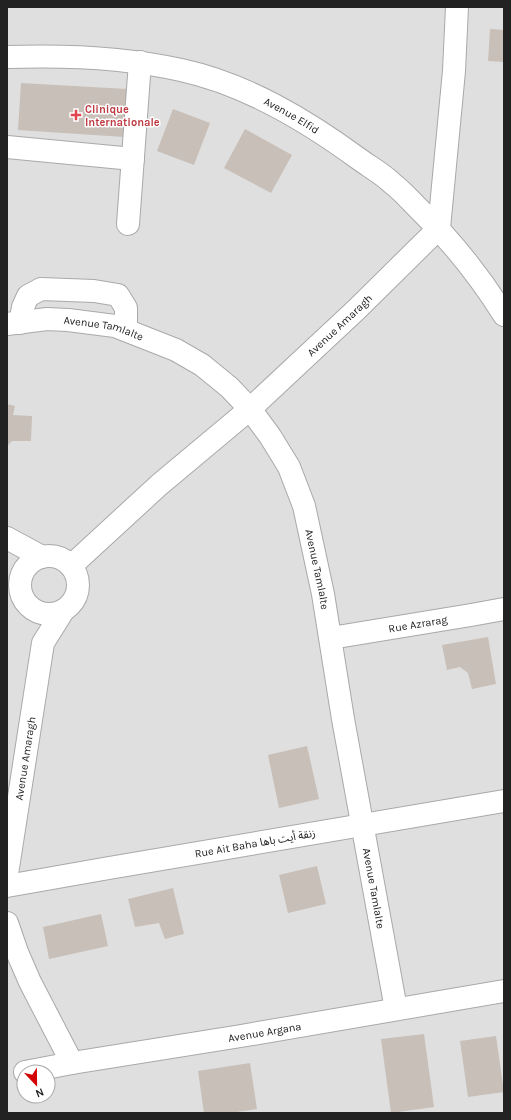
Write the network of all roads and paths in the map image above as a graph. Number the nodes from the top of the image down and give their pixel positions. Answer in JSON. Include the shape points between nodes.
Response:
{"nodes":[{"id":1,"x":457,"y":7,"type":"edge"},
{"id":2,"x":7,"y":58,"type":"edge"},
{"id":3,"x":140,"y":62,"type":"junction"},
{"id":4,"x":7,"y":147,"type":"edge"},
{"id":5,"x":133,"y":159,"type":"junction"},
{"id":6,"x":128,"y":224,"type":"dead end"},
{"id":7,"x":438,"y":228,"type":"junction"},
{"id":8,"x":504,"y":315,"type":"edge"},
{"id":9,"x":14,"y":324,"type":"edge"},
{"id":10,"x":126,"y":330,"type":"junction"},
{"id":11,"x":250,"y":408,"type":"junction"},
{"id":12,"x":7,"y":538,"type":"edge"},
{"id":13,"x":7,"y":542,"type":"edge"},
{"id":14,"x":42,"y":557,"type":"junction"},
{"id":15,"x":71,"y":566,"type":"junction"},
{"id":16,"x":22,"y":576,"type":"junction"},
{"id":17,"x":31,"y":608,"type":"junction"},
{"id":18,"x":504,"y":609,"type":"edge"},
{"id":19,"x":63,"y":611,"type":"junction"},
{"id":20,"x":331,"y":638,"type":"junction"},
{"id":21,"x":43,"y":643,"type":"junction"},
{"id":22,"x":504,"y":801,"type":"edge"},
{"id":23,"x":362,"y":824,"type":"junction"},
{"id":24,"x":7,"y":874,"type":"edge"},
{"id":25,"x":7,"y":886,"type":"edge"},
{"id":26,"x":7,"y":923,"type":"edge"},
{"id":27,"x":504,"y":991,"type":"edge"},
{"id":28,"x":396,"y":1009,"type":"junction"},
{"id":29,"x":72,"y":1063,"type":"junction"},
{"id":30,"x":56,"y":1066,"type":"edge"}],
"edges":[{"from":1,"to":7,"type":"street","via":[[454,72]]},
{"from":2,"to":3,"type":"street","name":"Avenue Elfid","via":[[86,57]]},
{"from":3,"to":5,"type":"street"},
{"from":3,"to":7,"type":"street","name":"Avenue Elfid","via":[[183,70],[228,84],[286,111],[393,183]]},
{"from":4,"to":5,"type":"street"},
{"from":5,"to":6,"type":"street"},
{"from":7,"to":8,"type":"street","name":"Avenue Elfid"},
{"from":7,"to":11,"type":"street","name":"Avenue Amaragh","via":[[357,309]]},
{"from":9,"to":10,"type":"street","name":"Avenue Tamlalte","via":[[47,319],[68,320],[115,326]]},
{"from":9,"to":10,"type":"street","via":[[28,296],[41,289],[94,291],[118,295],[126,308]]},
{"from":10,"to":11,"type":"street","name":"Avenue Tamlalte","via":[[176,350],[202,365]]},
{"from":11,"to":15,"type":"street","name":"Avenue Amaragh","via":[[159,485]]},
{"from":11,"to":20,"type":"street","name":"Avenue Tamlalte","via":[[289,467],[304,506]]},
{"from":12,"to":14,"type":"street"},
{"from":13,"to":16,"type":"street"},
{"from":14,"to":15,"type":"street","via":[[58,558]]},
{"from":14,"to":16,"type":"street","via":[[26,567]]},
{"from":15,"to":19,"type":"street","via":[[78,585],[71,604]]},
{"from":16,"to":17,"type":"street","via":[[21,594]]},
{"from":17,"to":19,"type":"street","via":[[41,613]]},
{"from":17,"to":21,"type":"street","name":"Avenue Amaragh"},
{"from":18,"to":20,"type":"street","name":"Rue Azrarag"},
{"from":19,"to":21,"type":"street","name":"Avenue Amaragh"},
{"from":20,"to":23,"type":"street","name":"Avenue Tamlalte"},
{"from":21,"to":24,"type":"street","name":"Avenue Amaragh"},
{"from":22,"to":23,"type":"street","name":"Rue Ait Baha زنقة أيت باها"},
{"from":23,"to":25,"type":"street","name":"Rue Ait Baha زنقة أيت باها"},
{"from":23,"to":28,"type":"street","name":"Avenue Tamlalte"},
{"from":26,"to":29,"type":"street","via":[[16,952]]},
{"from":27,"to":28,"type":"street","name":"Avenue Argana"},
{"from":28,"to":29,"type":"street","name":"Avenue Argana"},
{"from":29,"to":30,"type":"street","name":"Avenue Argana"}]}
